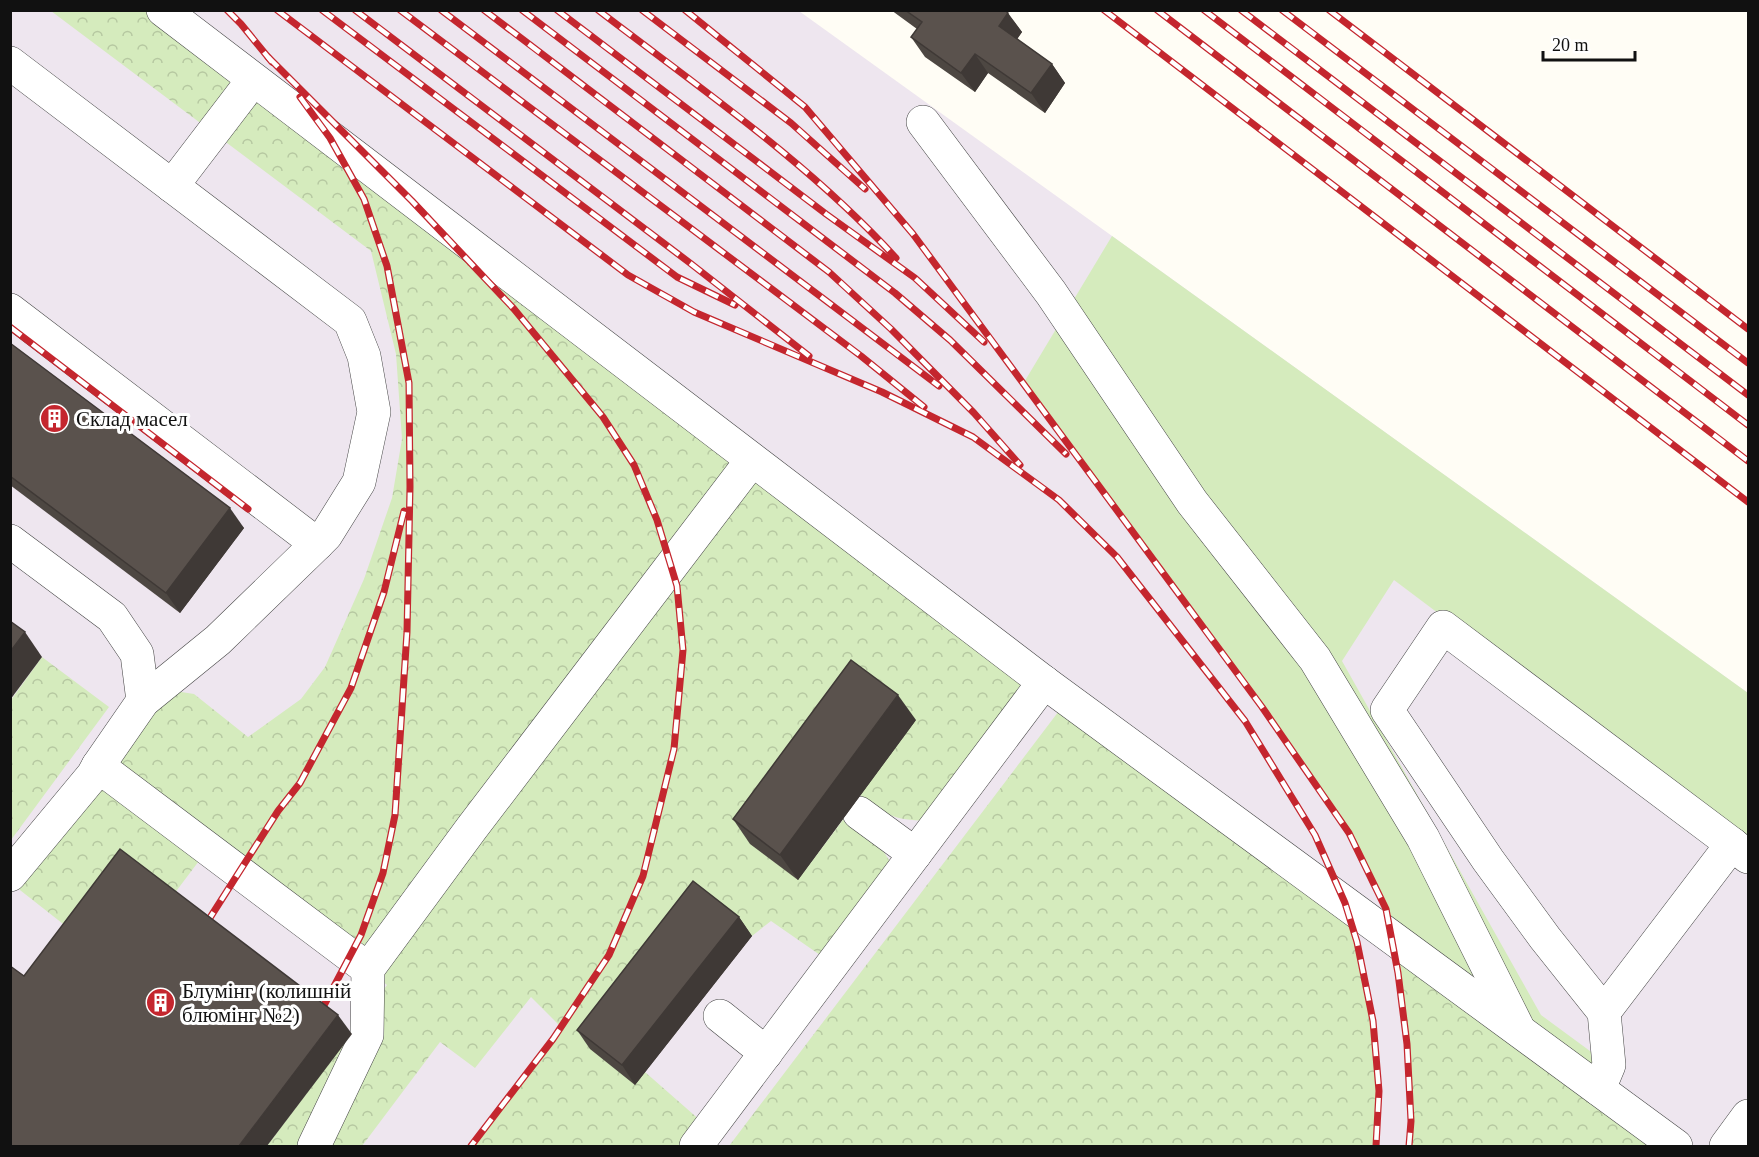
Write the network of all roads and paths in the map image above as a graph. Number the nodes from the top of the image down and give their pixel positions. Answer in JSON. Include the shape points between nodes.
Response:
{"nodes":[{"id":1,"x":163,"y":10,"type":"edge"},
{"id":2,"x":10,"y":63,"type":"edge"},
{"id":3,"x":253,"y":80,"type":"junction"},
{"id":4,"x":923,"y":122,"type":"dead end"},
{"id":5,"x":172,"y":186,"type":"junction"},
{"id":6,"x":10,"y":310,"type":"edge"},
{"id":7,"x":752,"y":460,"type":"junction"},
{"id":8,"x":10,"y":541,"type":"edge"},
{"id":9,"x":317,"y":544,"type":"junction"},
{"id":10,"x":1044,"y":682,"type":"junction"},
{"id":11,"x":143,"y":700,"type":"junction"},
{"id":12,"x":98,"y":766,"type":"junction"},
{"id":13,"x":859,"y":813,"type":"dead end"},
{"id":14,"x":1740,"y":851,"type":"edge"},
{"id":15,"x":915,"y":854,"type":"junction"},
{"id":16,"x":10,"y":875,"type":"edge"},
{"id":17,"x":368,"y":969,"type":"junction"},
{"id":18,"x":1604,"y":1012,"type":"junction"},
{"id":19,"x":720,"y":1016,"type":"dead end"},
{"id":20,"x":1519,"y":1030,"type":"junction"},
{"id":21,"x":766,"y":1053,"type":"junction"},
{"id":22,"x":1599,"y":1089,"type":"junction"},
{"id":23,"x":1749,"y":1116,"type":"edge"},
{"id":24,"x":314,"y":1146,"type":"edge"},
{"id":25,"x":696,"y":1146,"type":"edge"},
{"id":26,"x":1676,"y":1146,"type":"edge"},
{"id":27,"x":1726,"y":1146,"type":"edge"}],
"edges":[{"from":1,"to":3,"type":"street"},
{"from":2,"to":5,"type":"street"},
{"from":3,"to":5,"type":"street"},
{"from":3,"to":7,"type":"street"},
{"from":4,"to":20,"type":"street","via":[[1051,293],[1192,502],[1315,659],[1423,838]]},
{"from":5,"to":9,"type":"street","via":[[350,321],[364,356],[374,412],[359,482]]},
{"from":6,"to":9,"type":"street"},
{"from":7,"to":10,"type":"street"},
{"from":7,"to":17,"type":"street"},
{"from":8,"to":11,"type":"street","via":[[112,617],[137,654]]},
{"from":9,"to":11,"type":"street","via":[[218,640]]},
{"from":10,"to":15,"type":"street"},
{"from":10,"to":20,"type":"street"},
{"from":11,"to":12,"type":"street"},
{"from":12,"to":16,"type":"street"},
{"from":12,"to":17,"type":"street"},
{"from":13,"to":15,"type":"street"},
{"from":14,"to":18,"type":"street"},
{"from":14,"to":18,"type":"street","via":[[1443,627],[1387,710],[1488,860]]},
{"from":15,"to":21,"type":"street"},
{"from":17,"to":24,"type":"street","via":[[367,1035]]},
{"from":18,"to":22,"type":"street","via":[[1609,1065]]},
{"from":19,"to":21,"type":"street"},
{"from":20,"to":22,"type":"street"},
{"from":21,"to":25,"type":"street"},
{"from":22,"to":26,"type":"street"},
{"from":23,"to":27,"type":"street"}]}
